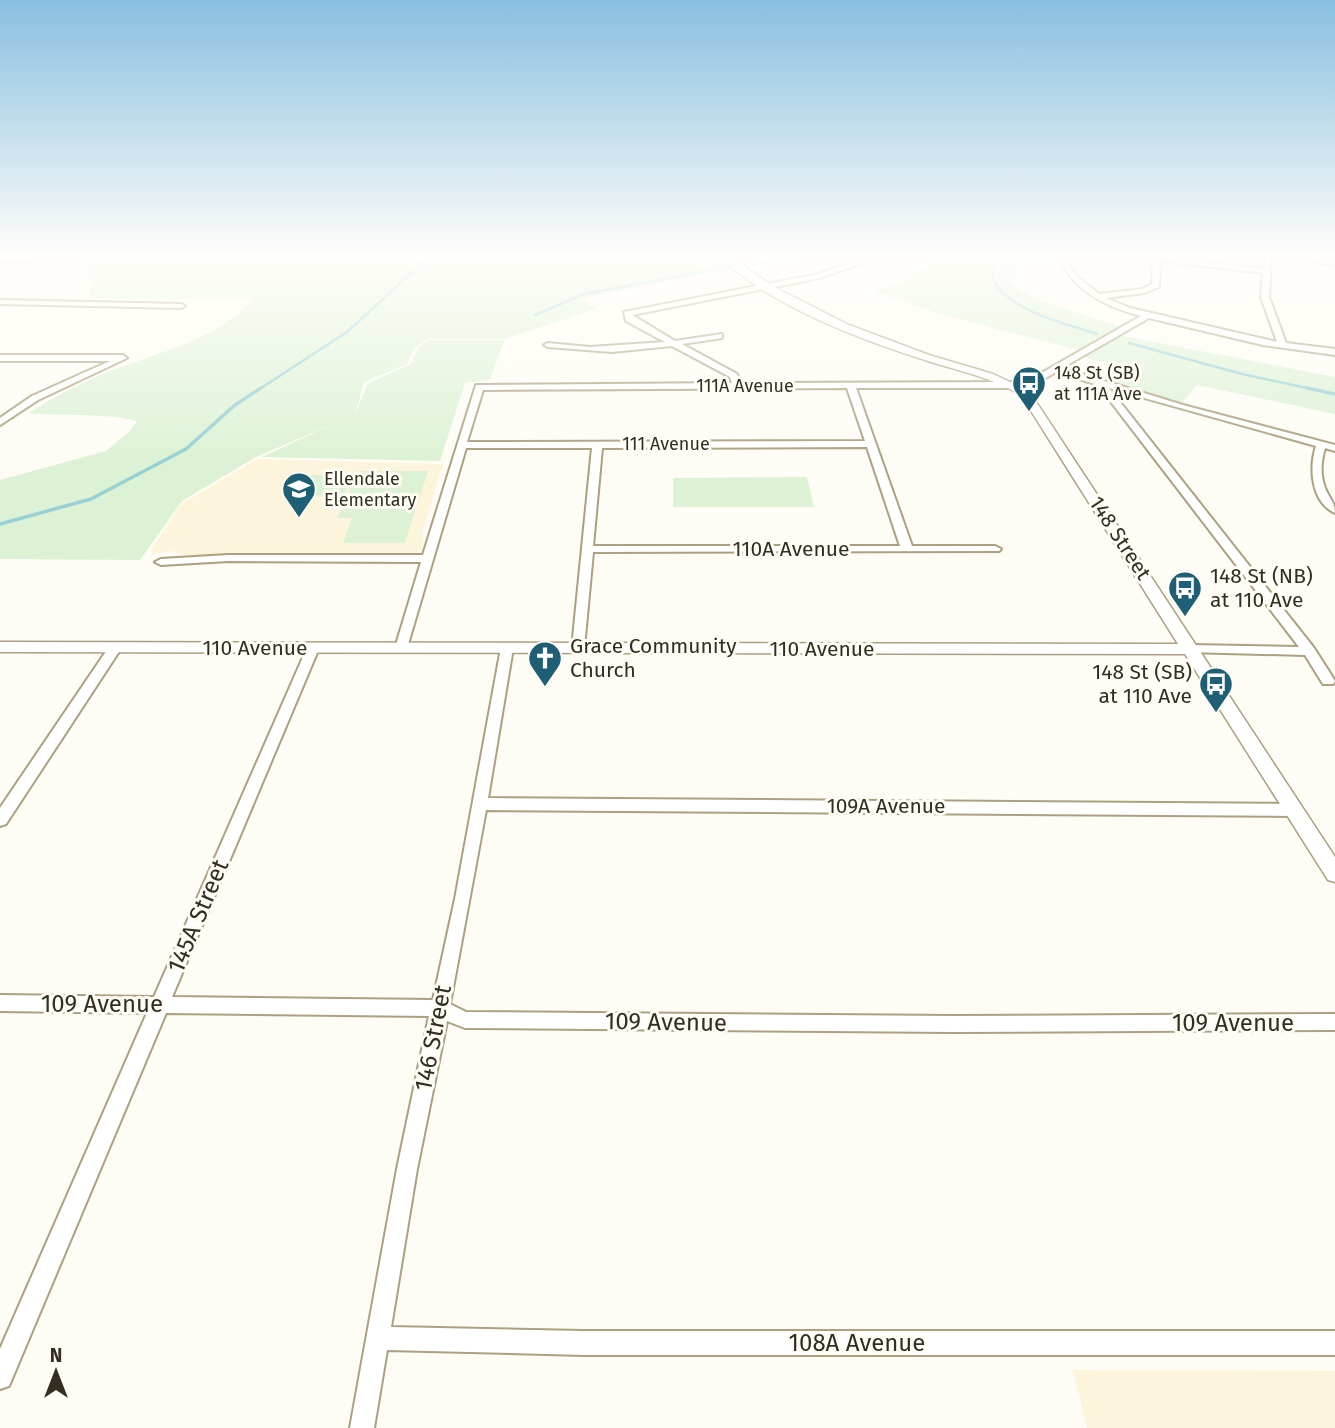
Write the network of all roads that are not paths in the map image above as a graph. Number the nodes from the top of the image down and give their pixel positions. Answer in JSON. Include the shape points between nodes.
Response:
{"nodes":[{"id":1,"x":640,"y":324,"type":"edge"},
{"id":2,"x":837,"y":324,"type":"edge"},
{"id":3,"x":1133,"y":324,"type":"edge"},
{"id":4,"x":1182,"y":324,"type":"edge"},
{"id":5,"x":1274,"y":324,"type":"edge"},
{"id":6,"x":719,"y":336,"type":"dead end"},
{"id":7,"x":676,"y":344,"type":"junction"},
{"id":8,"x":548,"y":345,"type":"dead end"},
{"id":9,"x":1282,"y":345,"type":"junction"},
{"id":10,"x":1335,"y":352,"type":"edge"},
{"id":11,"x":0,"y":358,"type":"edge"},
{"id":12,"x":1055,"y":369,"type":"junction"},
{"id":13,"x":1011,"y":385,"type":"junction"},
{"id":14,"x":1102,"y":385,"type":"junction"},
{"id":15,"x":738,"y":386,"type":"junction"},
{"id":16,"x":851,"y":386,"type":"junction"},
{"id":17,"x":0,"y":422,"type":"edge"},
{"id":18,"x":462,"y":444,"type":"junction"},
{"id":19,"x":597,"y":444,"type":"junction"},
{"id":20,"x":869,"y":444,"type":"junction"},
{"id":21,"x":1321,"y":445,"type":"junction"},
{"id":22,"x":1335,"y":448,"type":"edge"},
{"id":23,"x":1335,"y":510,"type":"edge"},
{"id":24,"x":587,"y":549,"type":"junction"},
{"id":25,"x":907,"y":549,"type":"junction"},
{"id":26,"x":995,"y":549,"type":"dead end"},
{"id":27,"x":426,"y":559,"type":"junction"},
{"id":28,"x":160,"y":562,"type":"dead end"},
{"id":29,"x":0,"y":647,"type":"edge"},
{"id":30,"x":116,"y":647,"type":"junction"},
{"id":31,"x":313,"y":648,"type":"junction"},
{"id":32,"x":401,"y":648,"type":"junction"},
{"id":33,"x":508,"y":648,"type":"junction"},
{"id":34,"x":578,"y":648,"type":"junction"},
{"id":35,"x":1191,"y":649,"type":"junction"},
{"id":36,"x":1309,"y":651,"type":"junction"},
{"id":37,"x":1328,"y":681,"type":"dead end"},
{"id":38,"x":478,"y":804,"type":"junction"},
{"id":39,"x":1294,"y":810,"type":"junction"},
{"id":40,"x":0,"y":820,"type":"edge"},
{"id":41,"x":1335,"y":874,"type":"edge"},
{"id":42,"x":0,"y":1003,"type":"edge"},
{"id":43,"x":160,"y":1004,"type":"junction"},
{"id":44,"x":439,"y":1008,"type":"junction"},
{"id":45,"x":1335,"y":1022,"type":"edge"},
{"id":46,"x":378,"y":1338,"type":"junction"},
{"id":47,"x":1335,"y":1343,"type":"edge"},
{"id":48,"x":0,"y":1377,"type":"edge"},
{"id":49,"x":362,"y":1428,"type":"edge"}],
"edges":[{"from":1,"to":7,"type":"street"},
{"from":2,"to":13,"type":"street"},
{"from":3,"to":12,"type":"street","name":"111A Avenue"},
{"from":4,"to":9,"type":"street"},
{"from":5,"to":9,"type":"street"},
{"from":6,"to":7,"type":"street"},
{"from":7,"to":8,"type":"street","via":[[647,348]]},
{"from":7,"to":15,"type":"street","via":[[734,376]]},
{"from":9,"to":10,"type":"street"},
{"from":11,"to":17,"type":"street","via":[[123,358],[35,398]]},
{"from":12,"to":13,"type":"street","name":"111A Avenue"},
{"from":12,"to":14,"type":"street"},
{"from":13,"to":16,"type":"street","name":"111A Avenue"},
{"from":13,"to":35,"type":"street","name":"148 Street","via":[[1033,402]]},
{"from":14,"to":21,"type":"street"},
{"from":14,"to":36,"type":"street"},
{"from":15,"to":16,"type":"street","name":"111A Avenue"},
{"from":15,"to":18,"type":"street","name":"111A Avenue","via":[[479,387]]},
{"from":16,"to":20,"type":"street"},
{"from":18,"to":19,"type":"street","name":"111 Avenue"},
{"from":18,"to":27,"type":"street"},
{"from":19,"to":20,"type":"street","name":"111 Avenue"},
{"from":19,"to":24,"type":"street"},
{"from":20,"to":25,"type":"street"},
{"from":21,"to":22,"type":"street"},
{"from":21,"to":23,"type":"street","via":[[1317,483]]},
{"from":24,"to":25,"type":"street","name":"110A Avenue"},
{"from":24,"to":34,"type":"street"},
{"from":25,"to":26,"type":"street","name":"110A Avenue"},
{"from":27,"to":28,"type":"street"},
{"from":27,"to":32,"type":"street"},
{"from":29,"to":30,"type":"street","name":"110 Avenue"},
{"from":30,"to":31,"type":"street","name":"110 Avenue"},
{"from":30,"to":40,"type":"street"},
{"from":31,"to":32,"type":"street","name":"110 Avenue"},
{"from":31,"to":43,"type":"street","name":"145A Street"},
{"from":32,"to":33,"type":"street","name":"110 Avenue"},
{"from":33,"to":34,"type":"street","name":"110 Avenue"},
{"from":33,"to":38,"type":"street","name":"146 Street"},
{"from":34,"to":35,"type":"street","name":"110 Avenue"},
{"from":35,"to":36,"type":"street","name":"110 Avenue"},
{"from":35,"to":39,"type":"street","name":"148 Street"},
{"from":36,"to":37,"type":"street"},
{"from":38,"to":39,"type":"street","name":"109A Avenue"},
{"from":38,"to":44,"type":"street","name":"146 Street"},
{"from":39,"to":41,"type":"street","name":"148 Street"},
{"from":42,"to":43,"type":"street","name":"109 Avenue"},
{"from":43,"to":44,"type":"street","name":"109 Avenue"},
{"from":43,"to":48,"type":"street","name":"145A Street"},
{"from":44,"to":45,"type":"street","name":"109 Avenue","via":[[465,1020]]},
{"from":44,"to":46,"type":"street","name":"146 Street"},
{"from":46,"to":47,"type":"street","name":"108A Avenue","via":[[584,1343]]},
{"from":46,"to":49,"type":"street","name":"146 Street"}]}
